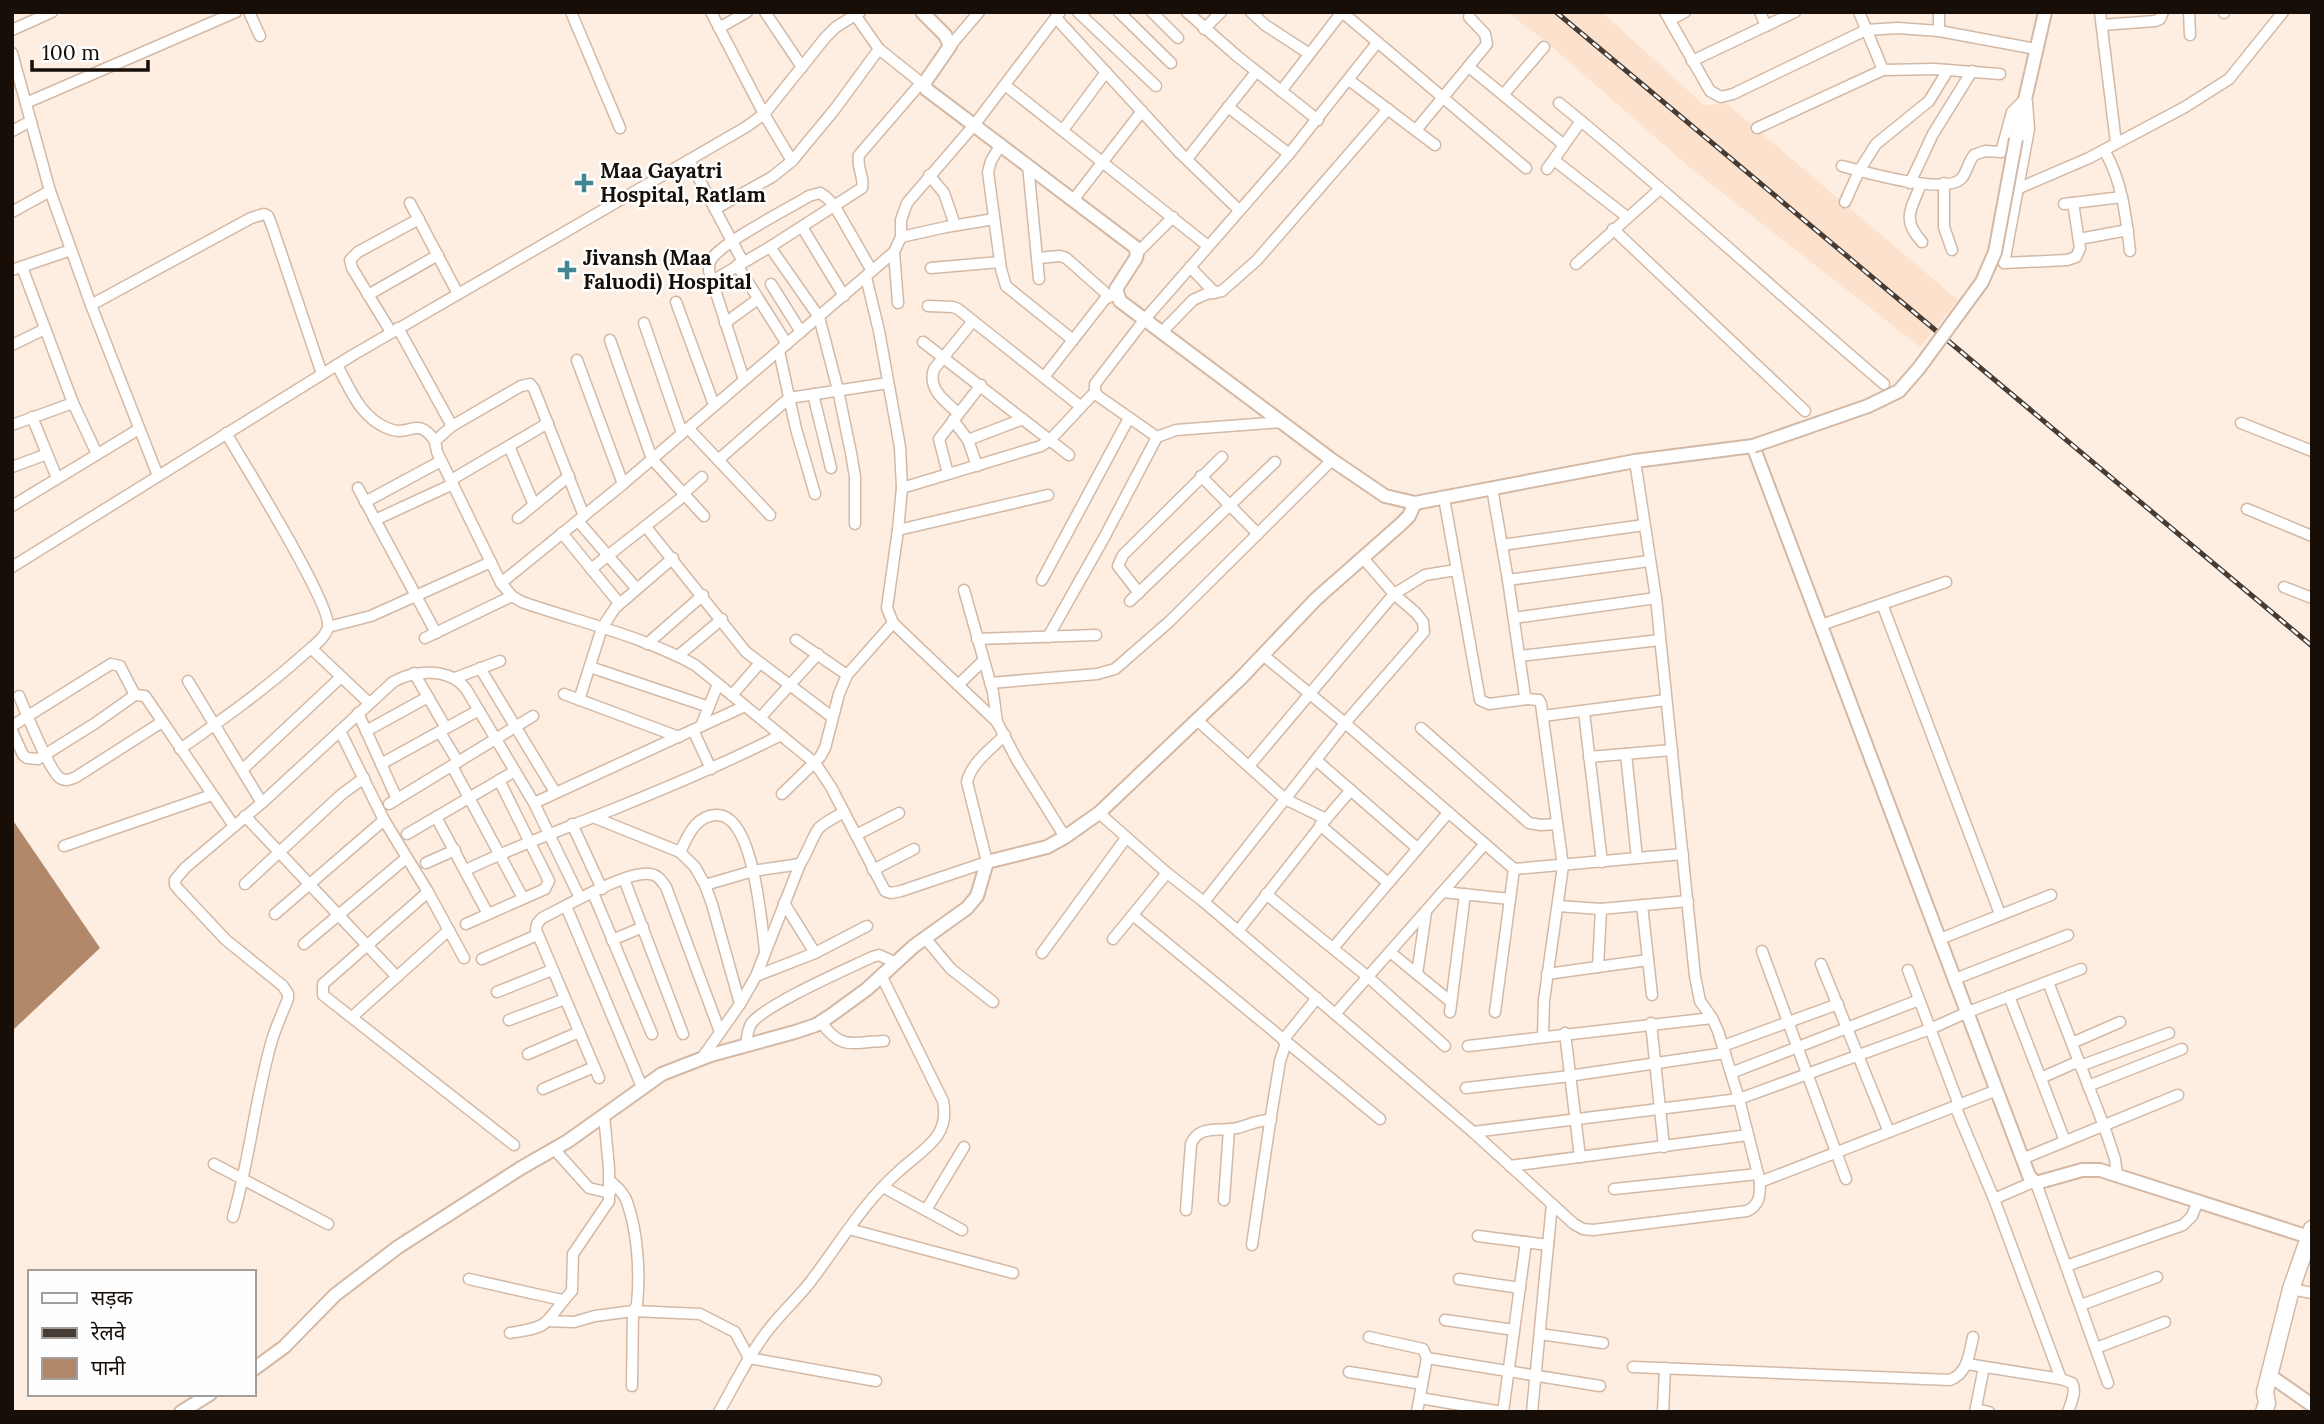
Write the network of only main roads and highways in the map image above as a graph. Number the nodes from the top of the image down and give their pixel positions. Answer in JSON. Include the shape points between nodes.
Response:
{"nodes":[{"id":1,"x":2310,"y":1233,"type":"edge"},
{"id":2,"x":2265,"y":1392,"type":"junction"},
{"id":3,"x":2253,"y":1412,"type":"edge"},
{"id":4,"x":2264,"y":1412,"type":"edge"}],
"edges":[{"from":1,"to":2,"type":"main road"},
{"from":2,"to":3,"type":"main road"},
{"from":2,"to":4,"type":"main road"}]}
